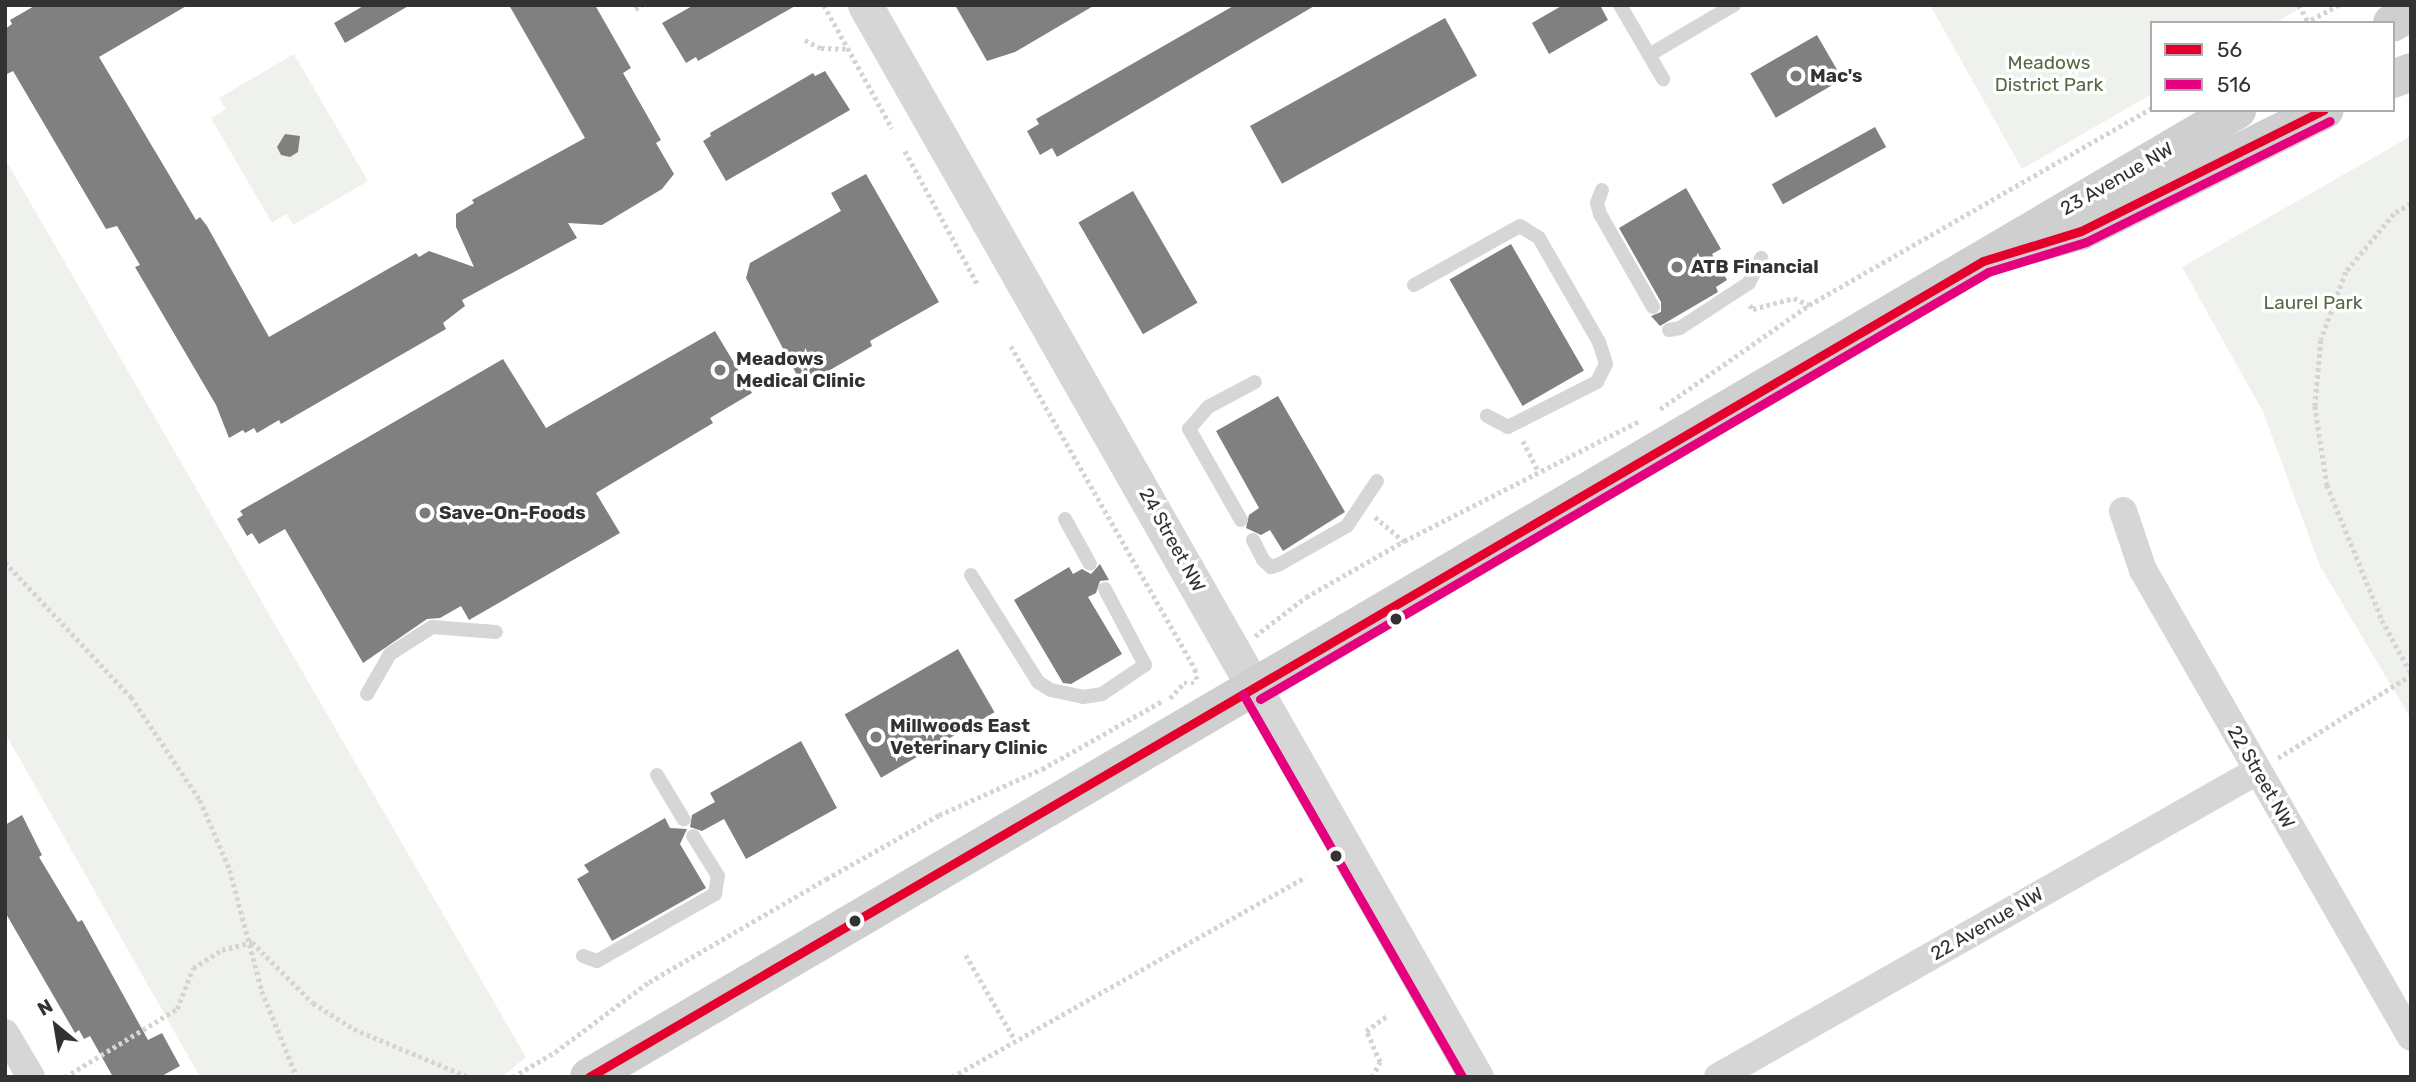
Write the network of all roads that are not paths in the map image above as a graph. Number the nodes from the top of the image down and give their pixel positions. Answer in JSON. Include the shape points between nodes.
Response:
{"nodes":[{"id":1,"x":865,"y":5,"type":"edge"},
{"id":2,"x":1734,"y":5,"type":"edge"},
{"id":3,"x":1626,"y":7,"type":"edge"},
{"id":4,"x":2411,"y":12,"type":"edge"},
{"id":5,"x":2395,"y":21,"type":"edge"},
{"id":6,"x":1649,"y":55,"type":"junction"},
{"id":7,"x":1663,"y":79,"type":"dead end"},
{"id":8,"x":2233,"y":112,"type":"edge"},
{"id":9,"x":2321,"y":112,"type":"edge"},
{"id":10,"x":1602,"y":190,"type":"dead end"},
{"id":11,"x":1999,"y":253,"type":"junction"},
{"id":12,"x":1761,"y":258,"type":"dead end"},
{"id":13,"x":1414,"y":285,"type":"dead end"},
{"id":14,"x":1653,"y":307,"type":"dead end"},
{"id":15,"x":1669,"y":330,"type":"dead end"},
{"id":16,"x":1255,"y":382,"type":"dead end"},
{"id":17,"x":1487,"y":416,"type":"dead end"},
{"id":18,"x":1377,"y":481,"type":"dead end"},
{"id":19,"x":2123,"y":511,"type":"dead end"},
{"id":20,"x":1065,"y":519,"type":"dead end"},
{"id":21,"x":1241,"y":520,"type":"dead end"},
{"id":22,"x":1253,"y":540,"type":"dead end"},
{"id":23,"x":1090,"y":564,"type":"dead end"},
{"id":24,"x":971,"y":575,"type":"dead end"},
{"id":25,"x":1105,"y":589,"type":"dead end"},
{"id":26,"x":496,"y":632,"type":"dead end"},
{"id":27,"x":1254,"y":688,"type":"junction"},
{"id":28,"x":367,"y":694,"type":"dead end"},
{"id":29,"x":2257,"y":771,"type":"junction"},
{"id":30,"x":657,"y":775,"type":"dead end"},
{"id":31,"x":684,"y":820,"type":"dead end"},
{"id":32,"x":693,"y":836,"type":"dead end"},
{"id":33,"x":583,"y":956,"type":"dead end"},
{"id":34,"x":5,"y":1033,"type":"edge"},
{"id":35,"x":2411,"y":1037,"type":"edge"},
{"id":36,"x":31,"y":1077,"type":"edge"},
{"id":37,"x":589,"y":1077,"type":"edge"},
{"id":38,"x":1476,"y":1077,"type":"edge"},
{"id":39,"x":1718,"y":1077,"type":"edge"}],
"edges":[{"from":1,"to":27,"type":"street","name":"24 Street NW"},
{"from":2,"to":6,"type":"lane"},
{"from":3,"to":6,"type":"lane"},
{"from":4,"to":5,"type":"main road"},
{"from":6,"to":7,"type":"lane"},
{"from":8,"to":11,"type":"main road","name":"23 Avenue NW","via":[[2071,204]]},
{"from":9,"to":11,"type":"main road","name":"23 Avenue NW","via":[[2081,232]]},
{"from":10,"to":14,"type":"lane","via":[[1597,202],[1600,214]]},
{"from":11,"to":27,"type":"main road","name":"23 Avenue NW"},
{"from":12,"to":15,"type":"lane","via":[[1756,273],[1738,291],[1680,328]]},
{"from":13,"to":17,"type":"lane","via":[[1520,226],[1539,237],[1599,342],[1606,364],[1597,382],[1515,425],[1499,426]]},
{"from":16,"to":21,"type":"lane","via":[[1199,414],[1189,429]]},
{"from":18,"to":22,"type":"lane","via":[[1347,526],[1271,567]]},
{"from":19,"to":29,"type":"street","name":"22 Street NW","via":[[2143,570]]},
{"from":20,"to":23,"type":"lane"},
{"from":24,"to":25,"type":"lane","via":[[1038,682],[1083,697],[1102,694],[1145,665]]},
{"from":26,"to":28,"type":"lane","via":[[432,627],[390,654]]},
{"from":27,"to":37,"type":"main road","name":"23 Avenue NW"},
{"from":27,"to":38,"type":"street","name":"24 Street NW"},
{"from":29,"to":35,"type":"street","name":"22 Street NW"},
{"from":29,"to":39,"type":"street","name":"22 Avenue NW"},
{"from":30,"to":31,"type":"lane"},
{"from":32,"to":33,"type":"lane","via":[[718,876],[715,894],[597,961]]},
{"from":34,"to":36,"type":"street"}]}
